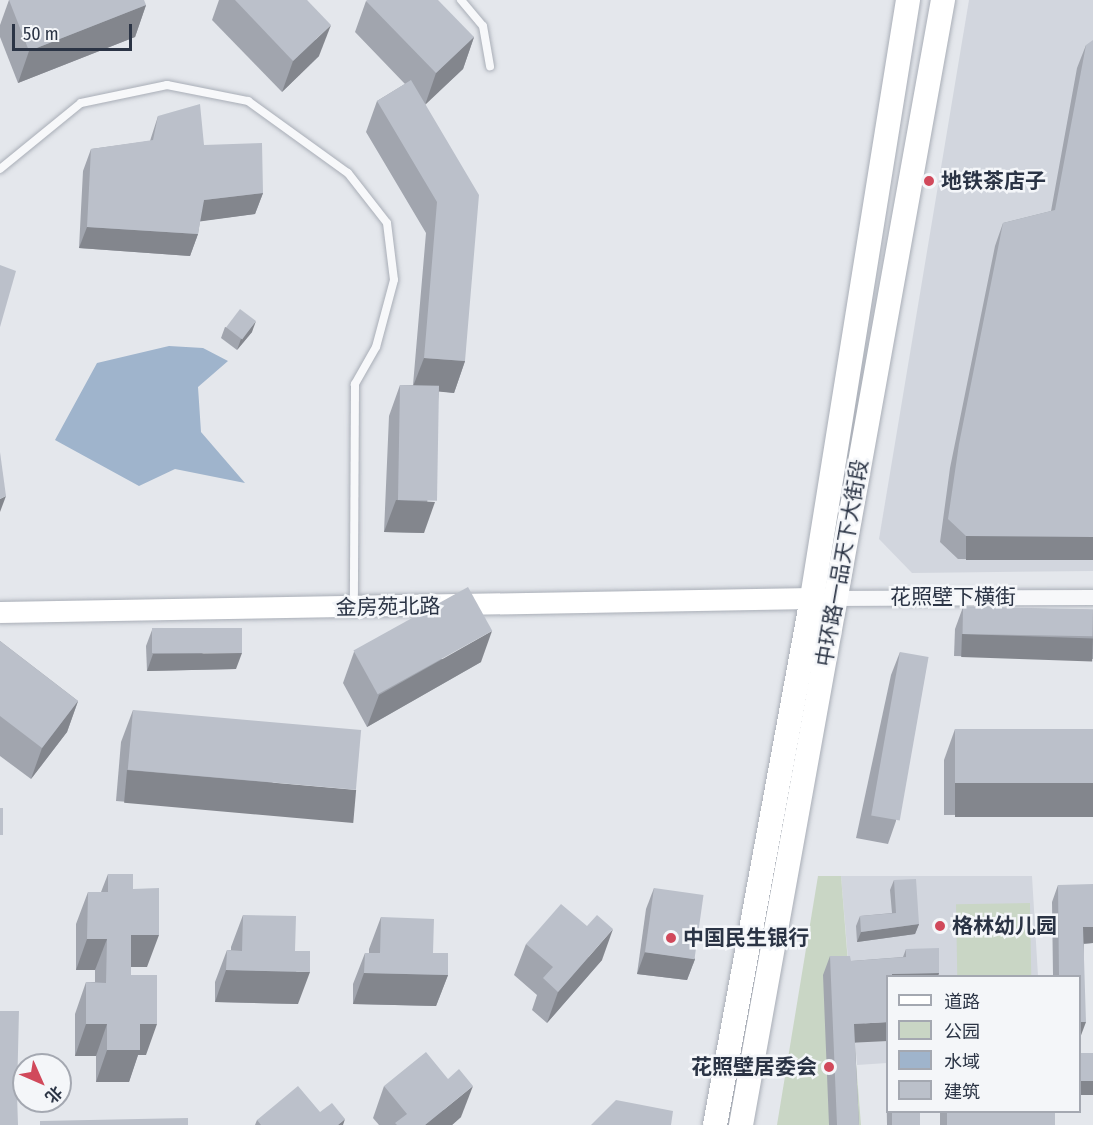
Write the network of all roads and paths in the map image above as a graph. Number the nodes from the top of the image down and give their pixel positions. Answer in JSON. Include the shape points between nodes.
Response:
{"nodes":[{"id":1,"x":460,"y":0,"type":"edge"},
{"id":2,"x":908,"y":0,"type":"edge"},
{"id":3,"x":943,"y":0,"type":"edge"},
{"id":4,"x":490,"y":66,"type":"dead end"},
{"id":5,"x":0,"y":169,"type":"edge"},
{"id":6,"x":836,"y":597,"type":"junction"},
{"id":7,"x":1093,"y":597,"type":"edge"},
{"id":8,"x":812,"y":598,"type":"junction"},
{"id":9,"x":354,"y":607,"type":"junction"},
{"id":10,"x":0,"y":612,"type":"edge"},
{"id":11,"x":715,"y":1125,"type":"edge"},
{"id":12,"x":741,"y":1125,"type":"edge"}],
"edges":[{"from":1,"to":4,"type":"lane","via":[[483,26]]},
{"from":2,"to":8,"type":"main road","name":"中环路一品天下大街段"},
{"from":3,"to":6,"type":"main road","name":"中环路一品天下大街段"},
{"from":5,"to":9,"type":"lane","via":[[81,104],[167,85],[249,101],[348,173],[387,223],[394,280],[376,347],[355,384]]},
{"from":6,"to":7,"type":"street","name":"花照壁下横街"},
{"from":6,"to":8,"type":"street","name":"花照壁下横街"},
{"from":6,"to":12,"type":"main road","name":"中环路一品天下大街段"},
{"from":8,"to":9,"type":"street","name":"金房苑北路"},
{"from":8,"to":11,"type":"main road","name":"中环路一品天下大街段"},
{"from":9,"to":10,"type":"street","name":"金房苑北路"}]}
